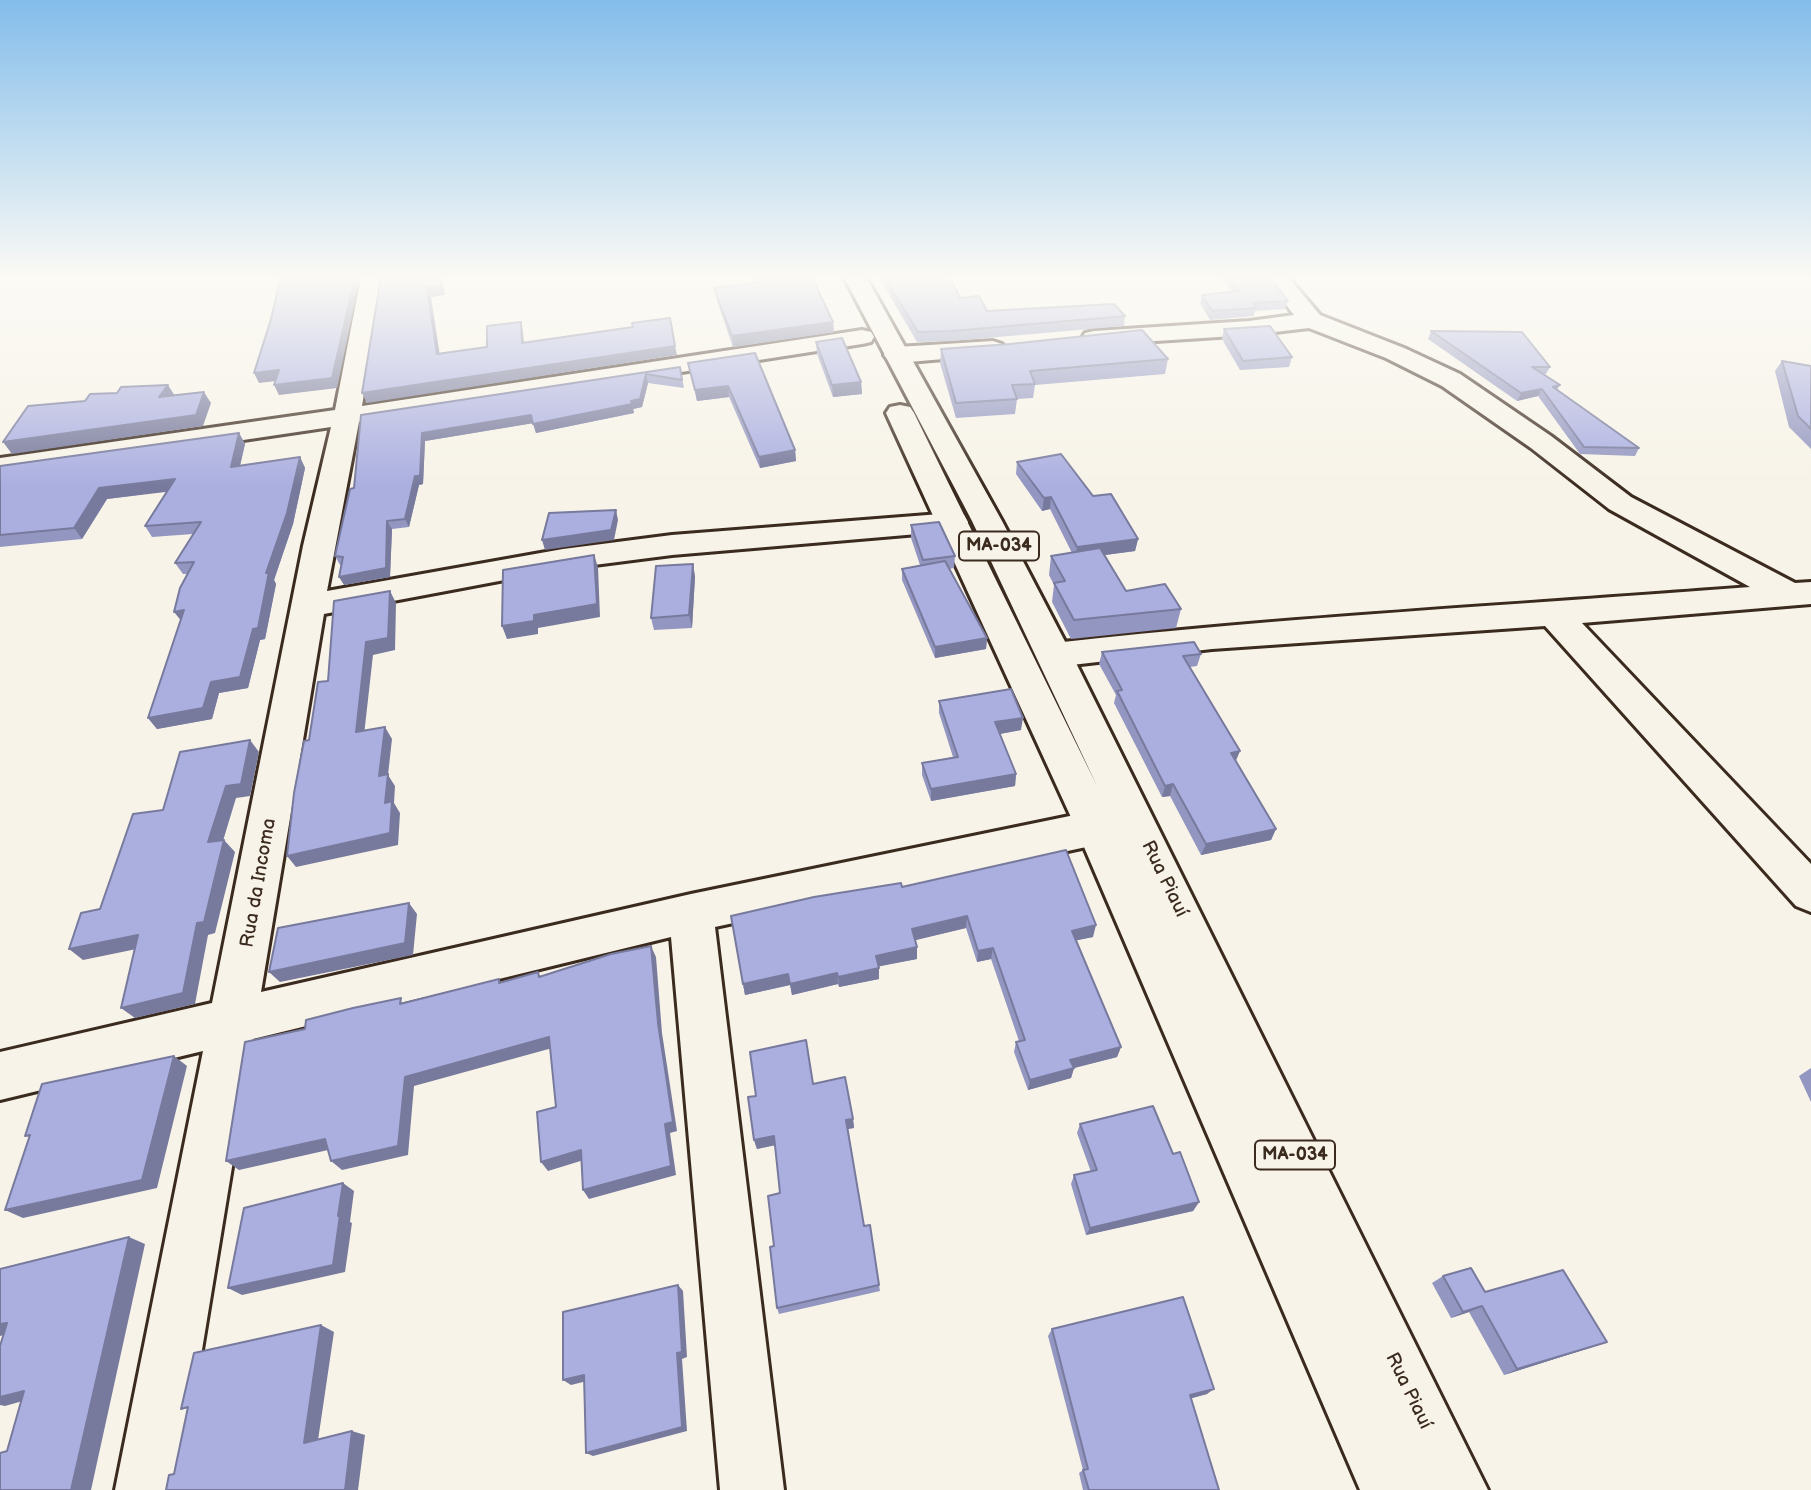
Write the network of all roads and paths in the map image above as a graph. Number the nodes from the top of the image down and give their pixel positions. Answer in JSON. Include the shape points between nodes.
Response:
{"nodes":[{"id":1,"x":359,"y":347,"type":"edge"},
{"id":2,"x":805,"y":347,"type":"edge"},
{"id":3,"x":867,"y":347,"type":"edge"},
{"id":4,"x":892,"y":347,"type":"edge"},
{"id":5,"x":1020,"y":347,"type":"edge"},
{"id":6,"x":1379,"y":347,"type":"edge"},
{"id":7,"x":897,"y":355,"type":"junction"},
{"id":8,"x":347,"y":416,"type":"junction"},
{"id":9,"x":0,"y":467,"type":"edge"},
{"id":10,"x":953,"y":522,"type":"junction"},
{"id":11,"x":1801,"y":594,"type":"edge"},
{"id":12,"x":309,"y":606,"type":"junction"},
{"id":13,"x":1553,"y":614,"type":"junction"},
{"id":14,"x":1054,"y":655,"type":"junction"},
{"id":15,"x":1116,"y":823,"type":"junction"},
{"id":16,"x":1811,"y":893,"type":"edge"},
{"id":17,"x":691,"y":913,"type":"junction"},
{"id":18,"x":233,"y":1022,"type":"junction"},
{"id":19,"x":0,"y":1076,"type":"edge"},
{"id":20,"x":147,"y":1490,"type":"edge"},
{"id":21,"x":752,"y":1490,"type":"edge"},
{"id":22,"x":1392,"y":1490,"type":"edge"},
{"id":23,"x":1455,"y":1490,"type":"edge"}],
"edges":[{"from":1,"to":8,"type":"street","name":"Rua da Incoma"},
{"from":2,"to":8,"type":"street"},
{"from":3,"to":10,"type":"street","name":"Rua Piauí","number":"MA-034"},
{"from":4,"to":7,"type":"street","name":"Rua Piauí","number":"MA-034"},
{"from":5,"to":7,"type":"street"},
{"from":6,"to":11,"type":"street","via":[[1451,380],[1620,503]]},
{"from":7,"to":14,"type":"street","name":"Rua Piauí","number":"MA-034"},
{"from":8,"to":9,"type":"street"},
{"from":8,"to":12,"type":"street","name":"Rua da Incoma"},
{"from":10,"to":12,"type":"street","via":[[658,546]]},
{"from":10,"to":15,"type":"street","name":"Rua Piauí","number":"MA-034","via":[[1018,667]]},
{"from":11,"to":13,"type":"street"},
{"from":12,"to":18,"type":"street","name":"Rua da Incoma"},
{"from":13,"to":14,"type":"street","via":[[1212,637]]},
{"from":13,"to":16,"type":"street"},
{"from":14,"to":15,"type":"street","name":"Rua Piauí","number":"MA-034"},
{"from":15,"to":17,"type":"street"},
{"from":15,"to":22,"type":"street","number":"MA-034"},
{"from":15,"to":23,"type":"street","name":"Rua Piauí","number":"MA-034"},
{"from":17,"to":18,"type":"street"},
{"from":17,"to":21,"type":"street"},
{"from":18,"to":19,"type":"street"},
{"from":18,"to":20,"type":"street","name":"Rua da Incoma"}]}
